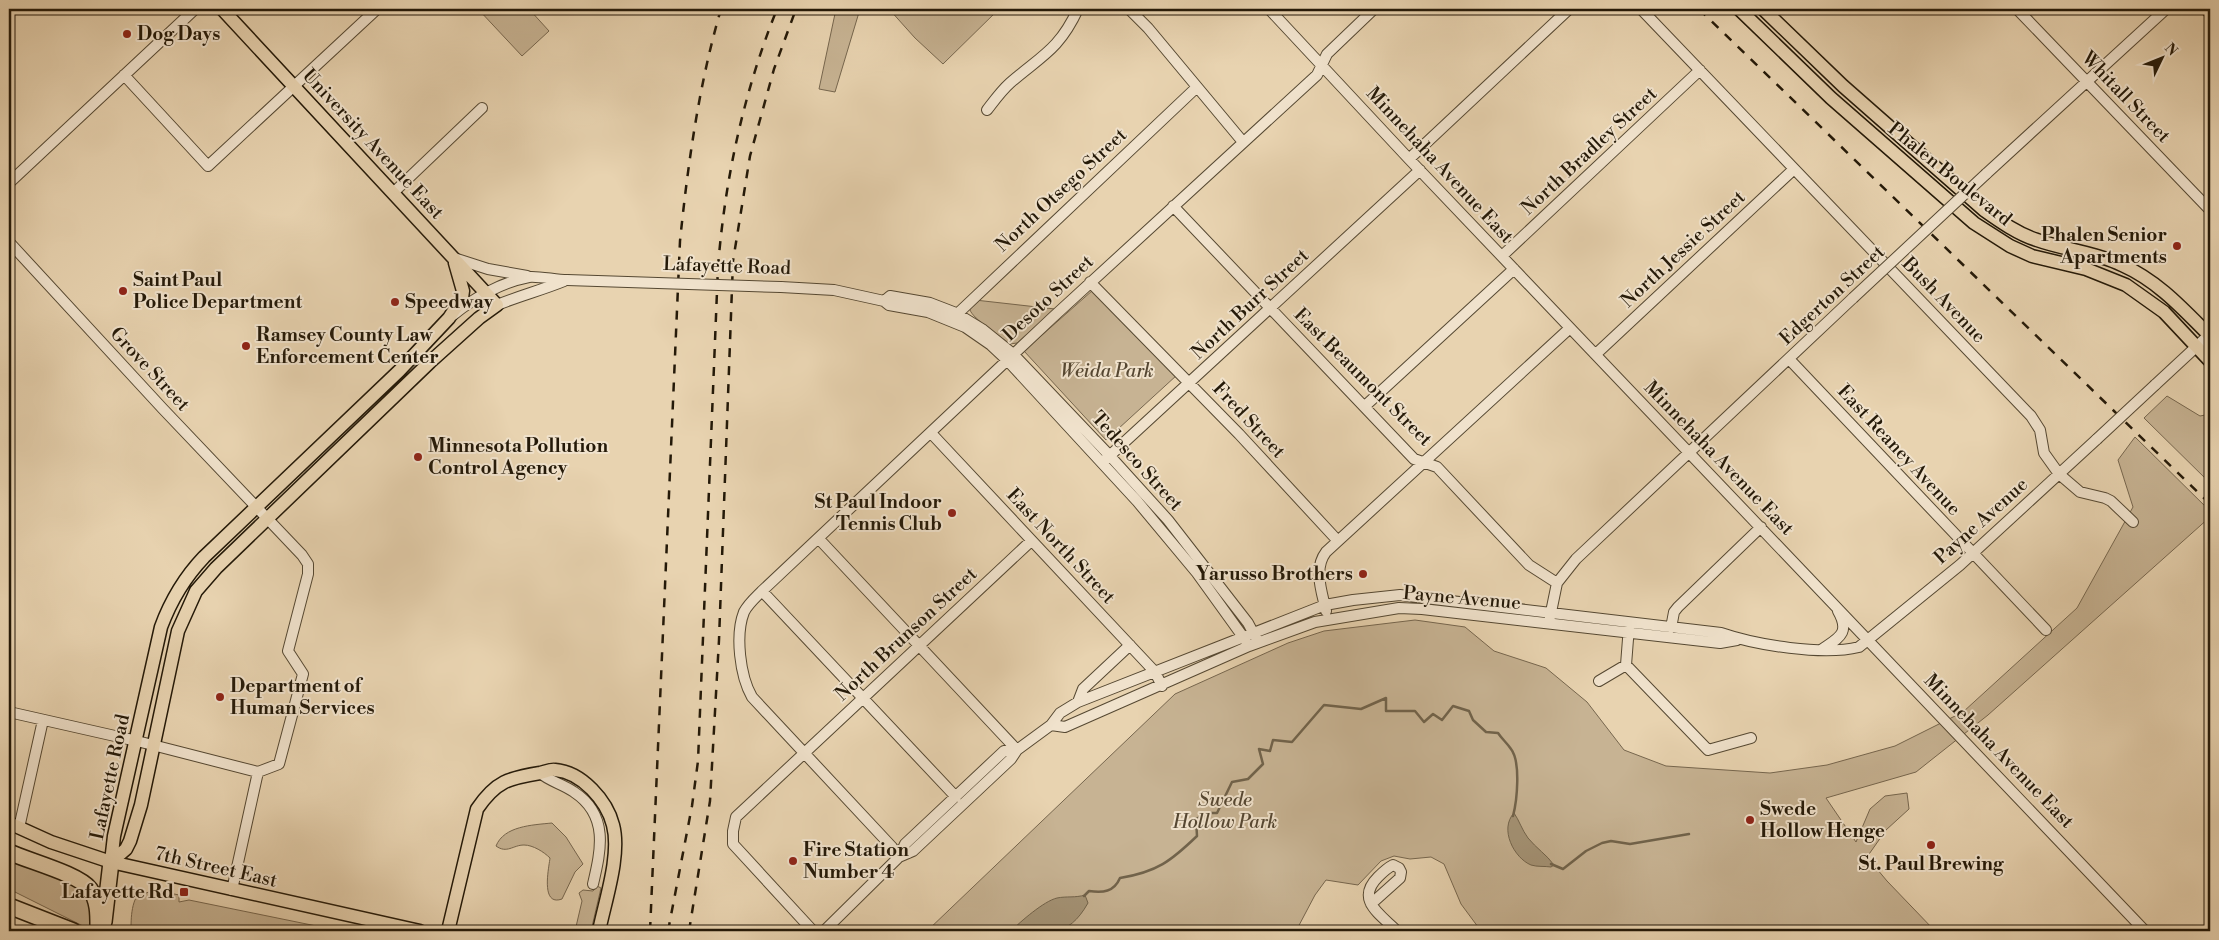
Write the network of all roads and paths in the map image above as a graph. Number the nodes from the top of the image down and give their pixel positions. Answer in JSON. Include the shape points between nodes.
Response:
{"nodes":[{"id":1,"x":195,"y":9,"type":"edge"},
{"id":2,"x":222,"y":9,"type":"edge"},
{"id":3,"x":377,"y":9,"type":"edge"},
{"id":4,"x":1078,"y":9,"type":"edge"},
{"id":5,"x":1129,"y":9,"type":"edge"},
{"id":6,"x":1269,"y":9,"type":"edge"},
{"id":7,"x":1374,"y":9,"type":"edge"},
{"id":8,"x":1569,"y":9,"type":"edge"},
{"id":9,"x":1641,"y":9,"type":"edge"},
{"id":10,"x":1739,"y":9,"type":"edge"},
{"id":11,"x":1763,"y":9,"type":"edge"},
{"id":12,"x":2017,"y":9,"type":"edge"},
{"id":13,"x":2166,"y":9,"type":"edge"},
{"id":14,"x":2205,"y":9,"type":"edge"},
{"id":15,"x":2210,"y":14,"type":"edge"},
{"id":16,"x":1322,"y":65,"type":"junction"},
{"id":17,"x":1700,"y":70,"type":"junction"},
{"id":18,"x":124,"y":75,"type":"junction"},
{"id":19,"x":2086,"y":81,"type":"junction"},
{"id":20,"x":294,"y":86,"type":"junction"},
{"id":21,"x":1197,"y":87,"type":"junction"},
{"id":22,"x":482,"y":108,"type":"dead end"},
{"id":23,"x":987,"y":110,"type":"dead end"},
{"id":24,"x":1243,"y":142,"type":"junction"},
{"id":25,"x":1409,"y":159,"type":"junction"},
{"id":26,"x":1794,"y":169,"type":"junction"},
{"id":27,"x":1420,"y":170,"type":"junction"},
{"id":28,"x":9,"y":183,"type":"edge"},
{"id":29,"x":393,"y":193,"type":"junction"},
{"id":30,"x":1173,"y":206,"type":"junction"},
{"id":31,"x":2210,"y":210,"type":"edge"},
{"id":32,"x":9,"y":242,"type":"edge"},
{"id":33,"x":1502,"y":256,"type":"junction"},
{"id":34,"x":454,"y":258,"type":"junction"},
{"id":35,"x":1514,"y":269,"type":"junction"},
{"id":36,"x":531,"y":277,"type":"junction"},
{"id":37,"x":567,"y":280,"type":"junction"},
{"id":38,"x":1090,"y":282,"type":"junction"},
{"id":39,"x":486,"y":293,"type":"junction"},
{"id":40,"x":497,"y":305,"type":"junction"},
{"id":41,"x":1271,"y":309,"type":"junction"},
{"id":42,"x":954,"y":317,"type":"junction"},
{"id":43,"x":449,"y":318,"type":"junction"},
{"id":44,"x":968,"y":324,"type":"joint"},
{"id":45,"x":1570,"y":328,"type":"junction"},
{"id":46,"x":2210,"y":335,"type":"edge"},
{"id":47,"x":2197,"y":347,"type":"junction"},
{"id":48,"x":1596,"y":354,"type":"junction"},
{"id":49,"x":1010,"y":357,"type":"junction"},
{"id":50,"x":1789,"y":359,"type":"junction"},
{"id":51,"x":2210,"y":361,"type":"edge"},
{"id":52,"x":1189,"y":383,"type":"junction"},
{"id":53,"x":1365,"y":406,"type":"junction"},
{"id":54,"x":931,"y":433,"type":"junction"},
{"id":55,"x":1690,"y":452,"type":"junction"},
{"id":56,"x":1106,"y":459,"type":"junction"},
{"id":57,"x":1424,"y":462,"type":"junction"},
{"id":58,"x":2058,"y":474,"type":"junction"},
{"id":59,"x":257,"y":508,"type":"junction"},
{"id":60,"x":267,"y":519,"type":"junction"},
{"id":61,"x":2133,"y":522,"type":"dead end"},
{"id":62,"x":1760,"y":527,"type":"junction"},
{"id":63,"x":819,"y":539,"type":"junction"},
{"id":64,"x":1031,"y":541,"type":"junction"},
{"id":65,"x":1338,"y":541,"type":"junction"},
{"id":66,"x":1973,"y":554,"type":"junction"},
{"id":67,"x":1557,"y":583,"type":"junction"},
{"id":68,"x":762,"y":591,"type":"junction"},
{"id":69,"x":1834,"y":604,"type":"junction"},
{"id":70,"x":1325,"y":605,"type":"junction"},
{"id":71,"x":1550,"y":612,"type":"junction"},
{"id":72,"x":1328,"y":619,"type":"junction"},
{"id":73,"x":1549,"y":623,"type":"junction"},
{"id":74,"x":1629,"y":628,"type":"junction"},
{"id":75,"x":1671,"y":628,"type":"junction"},
{"id":76,"x":2046,"y":630,"type":"dead end"},
{"id":77,"x":1248,"y":634,"type":"junction"},
{"id":78,"x":1740,"y":640,"type":"junction"},
{"id":79,"x":1869,"y":640,"type":"junction"},
{"id":80,"x":1254,"y":644,"type":"junction"},
{"id":81,"x":919,"y":646,"type":"junction"},
{"id":82,"x":1130,"y":646,"type":"junction"},
{"id":83,"x":1821,"y":650,"type":"junction"},
{"id":84,"x":1626,"y":664,"type":"junction"},
{"id":85,"x":1155,"y":672,"type":"junction"},
{"id":86,"x":1599,"y":681,"type":"dead end"},
{"id":87,"x":1162,"y":686,"type":"junction"},
{"id":88,"x":862,"y":698,"type":"junction"},
{"id":89,"x":1078,"y":702,"type":"junction"},
{"id":90,"x":9,"y":712,"type":"edge"},
{"id":91,"x":43,"y":720,"type":"junction"},
{"id":92,"x":1052,"y":725,"type":"junction"},
{"id":93,"x":1751,"y":738,"type":"dead end"},
{"id":94,"x":145,"y":744,"type":"junction"},
{"id":95,"x":1017,"y":750,"type":"junction"},
{"id":96,"x":805,"y":753,"type":"junction"},
{"id":97,"x":258,"y":772,"type":"junction"},
{"id":98,"x":540,"y":773,"type":"junction"},
{"id":99,"x":956,"y":797,"type":"junction"},
{"id":100,"x":14,"y":826,"type":"edge"},
{"id":101,"x":9,"y":852,"type":"edge"},
{"id":102,"x":900,"y":857,"type":"junction"},
{"id":103,"x":111,"y":862,"type":"junction"},
{"id":104,"x":593,"y":884,"type":"dead end"},
{"id":105,"x":232,"y":890,"type":"junction"},
{"id":106,"x":1371,"y":904,"type":"dead end"},
{"id":107,"x":9,"y":907,"type":"edge"},
{"id":108,"x":102,"y":914,"type":"junction"},
{"id":109,"x":55,"y":931,"type":"edge"},
{"id":110,"x":73,"y":931,"type":"edge"},
{"id":111,"x":98,"y":931,"type":"edge"},
{"id":112,"x":103,"y":931,"type":"edge"},
{"id":113,"x":420,"y":931,"type":"edge"},
{"id":114,"x":448,"y":931,"type":"edge"},
{"id":115,"x":599,"y":931,"type":"edge"},
{"id":116,"x":813,"y":931,"type":"edge"},
{"id":117,"x":824,"y":931,"type":"edge"},
{"id":118,"x":1397,"y":931,"type":"edge"},
{"id":119,"x":2145,"y":931,"type":"edge"}],
"edges":[{"from":1,"to":18,"type":"street"},
{"from":2,"to":20,"type":"main road","name":"University Avenue East"},
{"from":3,"to":20,"type":"street"},
{"from":4,"to":23,"type":"street","via":[[1052,49],[1009,84]]},
{"from":5,"to":21,"type":"street"},
{"from":6,"to":16,"type":"street","name":"Minnehaha Avenue East"},
{"from":7,"to":16,"type":"street","name":"Desoto Street","via":[[1327,54]]},
{"from":8,"to":25,"type":"street"},
{"from":9,"to":17,"type":"street","name":"Bush Avenue"},
{"from":10,"to":47,"type":"main road","name":"Phalen Boulevard","via":[[1832,98],[1974,223],[2032,256],[2086,269],[2126,285],[2164,312]]},
{"from":11,"to":46,"type":"main road","name":"Phalen Boulevard","via":[[1843,86],[1984,210],[2036,240],[2106,258],[2135,272],[2167,293]]},
{"from":12,"to":19,"type":"street","name":"Whitall Street"},
{"from":13,"to":19,"type":"street","name":"Edgerton Street"},
{"from":14,"to":15,"type":"street"},
{"from":16,"to":24,"type":"street","name":"Desoto Street","via":[[1317,75]]},
{"from":16,"to":25,"type":"street","name":"Minnehaha Avenue East"},
{"from":17,"to":26,"type":"street","name":"Bush Avenue"},
{"from":17,"to":33,"type":"street","name":"North Bradley Street"},
{"from":18,"to":20,"type":"street","via":[[208,166]]},
{"from":18,"to":28,"type":"street"},
{"from":19,"to":31,"type":"street","name":"Whitall Street"},
{"from":19,"to":50,"type":"street","name":"Edgerton Street","bridge":true},
{"from":20,"to":29,"type":"main road","name":"University Avenue East"},
{"from":21,"to":24,"type":"street"},
{"from":21,"to":42,"type":"street","name":"North Otsego Street"},
{"from":22,"to":29,"type":"street"},
{"from":24,"to":30,"type":"street","name":"Desoto Street"},
{"from":25,"to":27,"type":"street","name":"Minnehaha Avenue East"},
{"from":26,"to":48,"type":"street","name":"North Jessie Street"},
{"from":26,"to":58,"type":"street","name":"Bush Avenue","via":[[2031,416],[2040,430],[2044,453]]},
{"from":27,"to":33,"type":"street","name":"Minnehaha Avenue East"},
{"from":27,"to":41,"type":"street","name":"North Burr Street"},
{"from":29,"to":34,"type":"main road","name":"University Avenue East"},
{"from":30,"to":38,"type":"street","name":"Desoto Street"},
{"from":30,"to":41,"type":"street","name":"East Beaumont Street"},
{"from":32,"to":59,"type":"street","name":"Grove Street"},
{"from":33,"to":35,"type":"street","name":"Minnehaha Avenue East"},
{"from":34,"to":36,"type":"street","via":[[488,269]]},
{"from":34,"to":39,"type":"main road","name":"University Avenue East"},
{"from":34,"to":43,"type":"main road","via":[[463,291]]},
{"from":35,"to":45,"type":"street","name":"Minnehaha Avenue East"},
{"from":35,"to":53,"type":"street"},
{"from":36,"to":37,"type":"street","name":"Lafayette Road"},
{"from":36,"to":39,"type":"street","name":"Lafayette Road"},
{"from":37,"to":40,"type":"street","name":"Lafayette Road"},
{"from":37,"to":42,"type":"street","name":"Lafayette Road","bridge":true,"via":[[834,290],[884,301],[889,305]]},
{"from":38,"to":49,"type":"street","name":"Desoto Street"},
{"from":38,"to":52,"type":"street","name":"Fred Street"},
{"from":39,"to":40,"type":"main road","name":"University Avenue East"},
{"from":39,"to":43,"type":"street","name":"Lafayette Road"},
{"from":40,"to":60,"type":"main road","name":"Lafayette Road","via":[[430,362]]},
{"from":41,"to":52,"type":"street","name":"North Burr Street"},
{"from":41,"to":53,"type":"street","name":"East Beaumont Street"},
{"from":42,"to":44,"type":"street","name":"Lafayette Road"},
{"from":43,"to":59,"type":"main road","name":"Lafayette Road","via":[[399,371]]},
{"from":44,"to":49,"type":"street","name":"Tedesco Street","via":[[995,338]]},
{"from":45,"to":48,"type":"street","name":"Minnehaha Avenue East"},
{"from":45,"to":57,"type":"street"},
{"from":46,"to":47,"type":"street","name":"Payne Avenue"},
{"from":47,"to":51,"type":"main road","name":"Phalen Boulevard"},
{"from":47,"to":58,"type":"street","name":"Payne Avenue","bridge":true},
{"from":48,"to":55,"type":"street","name":"Minnehaha Avenue East"},
{"from":49,"to":54,"type":"street","name":"Desoto Street"},
{"from":49,"to":56,"type":"street","name":"Tedesco Street"},
{"from":50,"to":55,"type":"street","name":"Edgerton Street"},
{"from":50,"to":66,"type":"street","name":"East Reaney Avenue"},
{"from":52,"to":56,"type":"street","name":"North Burr Street"},
{"from":52,"to":65,"type":"street","name":"Fred Street"},
{"from":53,"to":57,"type":"street","name":"East Beaumont Street","via":[[1414,459]]},
{"from":54,"to":63,"type":"street","name":"Desoto Street"},
{"from":54,"to":64,"type":"street","name":"East North Street"},
{"from":55,"to":62,"type":"street","name":"Minnehaha Avenue East"},
{"from":55,"to":67,"type":"street","name":"Edgerton Street","via":[[1576,558]]},
{"from":56,"to":77,"type":"street","name":"Tedesco Street"},
{"from":57,"to":65,"type":"street"},
{"from":57,"to":67,"type":"street","name":"East Beaumont Street","via":[[1436,467],[1529,565]]},
{"from":58,"to":61,"type":"street","name":"Bush Avenue","via":[[2080,492],[2111,501]]},
{"from":58,"to":66,"type":"street","name":"Payne Avenue"},
{"from":59,"to":60,"type":"street","name":"Grove Street"},
{"from":59,"to":94,"type":"main road","name":"Lafayette Road","via":[[191,571],[174,596],[161,627]]},
{"from":60,"to":94,"type":"main road","name":"Lafayette Road","via":[[196,591],[178,631]]},
{"from":60,"to":97,"type":"street","name":"Grove Street","via":[[302,555],[308,564],[308,574],[288,651],[303,674],[279,764]]},
{"from":62,"to":69,"type":"street","name":"Minnehaha Avenue East"},
{"from":62,"to":75,"type":"street","via":[[1678,607]]},
{"from":63,"to":68,"type":"street","name":"Desoto Street"},
{"from":63,"to":81,"type":"street"},
{"from":64,"to":81,"type":"street","name":"North Brunson Street"},
{"from":64,"to":82,"type":"street","name":"East North Street"},
{"from":65,"to":70,"type":"street","via":[[1319,564]]},
{"from":66,"to":76,"type":"street","name":"East Reaney Avenue"},
{"from":66,"to":79,"type":"street","name":"Payne Avenue"},
{"from":67,"to":71,"type":"street","name":"Edgerton Street"},
{"from":68,"to":88,"type":"street"},
{"from":68,"to":96,"type":"street","name":"Desoto Street","via":[[744,611],[739,637],[748,690]]},
{"from":69,"to":79,"type":"street","name":"Minnehaha Avenue East"},
{"from":69,"to":83,"type":"street","via":[[1844,629],[1841,636]]},
{"from":70,"to":71,"type":"street","name":"Payne Avenue","via":[[1400,595]]},
{"from":70,"to":72,"type":"street"},
{"from":70,"to":77,"type":"street","name":"Payne Avenue"},
{"from":71,"to":73,"type":"street","name":"Edgerton Street"},
{"from":71,"to":74,"type":"street","name":"Payne Avenue"},
{"from":72,"to":73,"type":"street","name":"Payne Avenue","via":[[1411,608]]},
{"from":72,"to":80,"type":"street","name":"Payne Avenue"},
{"from":73,"to":74,"type":"street","name":"Payne Avenue"},
{"from":74,"to":75,"type":"street","name":"Payne Avenue"},
{"from":74,"to":78,"type":"street","name":"Payne Avenue","via":[[1720,642]]},
{"from":74,"to":84,"type":"street"},
{"from":75,"to":78,"type":"street","name":"Payne Avenue","via":[[1721,633]]},
{"from":77,"to":80,"type":"street","name":"Tedesco Street"},
{"from":77,"to":85,"type":"street","name":"Payne Avenue"},
{"from":78,"to":83,"type":"street","name":"Payne Avenue"},
{"from":79,"to":83,"type":"street","name":"Payne Avenue","via":[[1846,650]]},
{"from":79,"to":119,"type":"street","name":"Minnehaha Avenue East"},
{"from":80,"to":87,"type":"street","name":"Payne Avenue"},
{"from":81,"to":88,"type":"street","name":"North Brunson Street"},
{"from":81,"to":95,"type":"street"},
{"from":82,"to":85,"type":"street","name":"East North Street"},
{"from":82,"to":89,"type":"street","name":"Payne Avenue","via":[[1083,689]]},
{"from":84,"to":86,"type":"street"},
{"from":84,"to":93,"type":"street","via":[[1708,750]]},
{"from":85,"to":87,"type":"street","name":"East North Street"},
{"from":85,"to":89,"type":"street","name":"Payne Avenue"},
{"from":87,"to":92,"type":"street","name":"Payne Avenue","via":[[1065,727]]},
{"from":88,"to":96,"type":"street","name":"North Brunson Street"},
{"from":88,"to":99,"type":"street"},
{"from":89,"to":92,"type":"street","name":"Payne Avenue","via":[[1060,713]]},
{"from":90,"to":91,"type":"street"},
{"from":91,"to":94,"type":"street"},
{"from":91,"to":100,"type":"street"},
{"from":92,"to":95,"type":"street","name":"Payne Avenue"},
{"from":94,"to":97,"type":"street"},
{"from":94,"to":103,"type":"main road","name":"Lafayette Road","via":[[114,836]]},
{"from":94,"to":103,"type":"main road","name":"Lafayette Road","via":[[141,805],[126,849]]},
{"from":95,"to":99,"type":"street","name":"Payne Avenue","via":[[1004,751]]},
{"from":95,"to":102,"type":"street","name":"Payne Avenue","via":[[913,851]]},
{"from":96,"to":102,"type":"street"},
{"from":96,"to":116,"type":"street","name":"North Brunson Street","via":[[736,817],[733,844]]},
{"from":97,"to":105,"type":"street"},
{"from":98,"to":104,"type":"street","via":[[572,790],[595,816],[601,839]]},
{"from":98,"to":114,"type":"main road","via":[[518,776],[498,786],[485,796],[477,809]]},
{"from":98,"to":115,"type":"main road","via":[[554,770],[578,779],[598,795],[614,826],[615,856]]},
{"from":99,"to":102,"type":"street","name":"Payne Avenue","via":[[905,844]]},
{"from":100,"to":103,"type":"main road","name":"7th Street East","via":[[68,849]]},
{"from":101,"to":108,"type":"highway","via":[[79,880],[91,891]]},
{"from":102,"to":117,"type":"street","name":"Payne Avenue"},
{"from":103,"to":105,"type":"main road","name":"7th Street East"},
{"from":103,"to":108,"type":"highway"},
{"from":105,"to":113,"type":"main road","name":"7th Street East"},
{"from":106,"to":118,"type":"street"},
{"from":107,"to":109,"type":"highway"},
{"from":107,"to":110,"type":"highway"},
{"from":108,"to":111,"type":"highway"},
{"from":108,"to":112,"type":"highway"}]}
